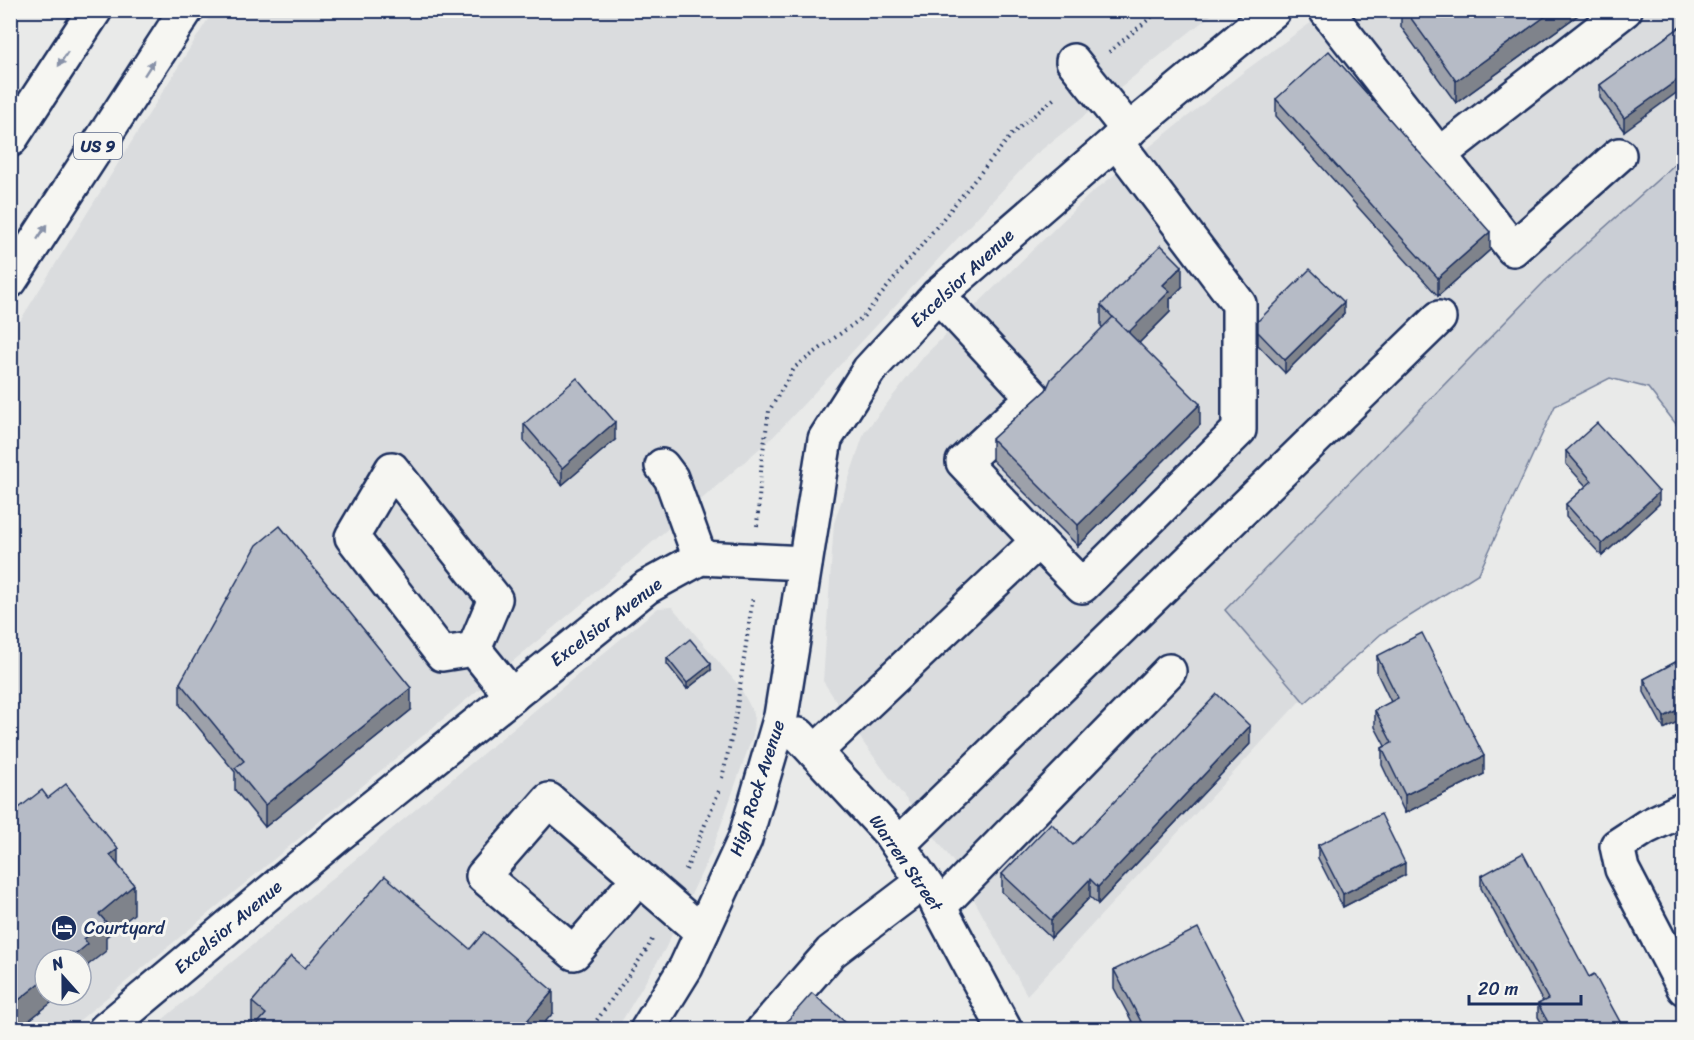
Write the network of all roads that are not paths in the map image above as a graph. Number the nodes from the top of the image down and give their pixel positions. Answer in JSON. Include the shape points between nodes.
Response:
{"nodes":[{"id":1,"x":95,"y":10,"type":"edge"},
{"id":2,"x":186,"y":10,"type":"edge"},
{"id":3,"x":1274,"y":10,"type":"edge"},
{"id":4,"x":1326,"y":10,"type":"edge"},
{"id":5,"x":1625,"y":10,"type":"edge"},
{"id":6,"x":1078,"y":67,"type":"road end"},
{"id":7,"x":1122,"y":136,"type":"junction"},
{"id":8,"x":10,"y":140,"type":"edge"},
{"id":9,"x":1439,"y":155,"type":"junction"},
{"id":10,"x":1619,"y":155,"type":"dead end"},
{"id":11,"x":10,"y":281,"type":"edge"},
{"id":12,"x":938,"y":295,"type":"junction"},
{"id":13,"x":1438,"y":318,"type":"dead end"},
{"id":14,"x":662,"y":466,"type":"dead end"},
{"id":15,"x":1038,"y":541,"type":"junction"},
{"id":16,"x":700,"y":558,"type":"junction"},
{"id":17,"x":805,"y":563,"type":"junction"},
{"id":18,"x":474,"y":649,"type":"junction"},
{"id":19,"x":1169,"y":671,"type":"dead end"},
{"id":20,"x":512,"y":696,"type":"junction"},
{"id":21,"x":781,"y":716,"type":"junction"},
{"id":22,"x":815,"y":752,"type":"junction"},
{"id":23,"x":1683,"y":808,"type":"edge"},
{"id":24,"x":898,"y":845,"type":"junction"},
{"id":25,"x":639,"y":878,"type":"junction"},
{"id":26,"x":931,"y":895,"type":"junction"},
{"id":27,"x":702,"y":932,"type":"junction"},
{"id":28,"x":1683,"y":988,"type":"edge"},
{"id":29,"x":105,"y":1029,"type":"edge"},
{"id":30,"x":647,"y":1029,"type":"edge"},
{"id":31,"x":763,"y":1029,"type":"edge"},
{"id":32,"x":1005,"y":1029,"type":"edge"}],
"edges":[{"from":1,"to":8,"type":"main road","one_way":true},
{"from":11,"to":2,"type":"main road","number":"US 9","one_way":true},
{"from":3,"to":7,"type":"main road","name":"Excelsior Avenue"},
{"from":4,"to":9,"type":"main road"},
{"from":5,"to":9,"type":"main road"},
{"from":6,"to":7,"type":"main road"},
{"from":7,"to":12,"type":"main road","name":"Excelsior Avenue"},
{"from":7,"to":15,"type":"main road","via":[[1239,304],[1239,430],[1082,586]]},
{"from":9,"to":10,"type":"main road","via":[[1512,249]]},
{"from":12,"to":15,"type":"main road","via":[[1033,397],[963,462]]},
{"from":12,"to":17,"type":"main road","name":"Excelsior Avenue","via":[[869,370],[825,439]]},
{"from":13,"to":24,"type":"main road"},
{"from":14,"to":16,"type":"main road","via":[[671,478]]},
{"from":15,"to":22,"type":"main road"},
{"from":16,"to":17,"type":"main road"},
{"from":16,"to":20,"type":"main road","name":"Excelsior Avenue","via":[[647,586]]},
{"from":17,"to":21,"type":"main road","name":"High Rock Avenue"},
{"from":18,"to":18,"type":"main road","via":[[495,598],[392,469],[352,537],[442,654]]},
{"from":18,"to":20,"type":"main road"},
{"from":19,"to":26,"type":"main road"},
{"from":20,"to":29,"type":"main road","name":"Excelsior Avenue"},
{"from":21,"to":22,"type":"main road","name":"Warren Street"},
{"from":21,"to":27,"type":"main road","name":"High Rock Avenue","via":[[745,839]]},
{"from":22,"to":24,"type":"main road","name":"Warren Street"},
{"from":23,"to":28,"type":"main road","via":[[1617,846],[1622,869]]},
{"from":24,"to":26,"type":"main road","name":"Warren Street"},
{"from":25,"to":25,"type":"main road","via":[[549,800],[483,876],[574,953]]},
{"from":25,"to":27,"type":"main road"},
{"from":26,"to":31,"type":"main road","via":[[831,952]]},
{"from":26,"to":32,"type":"main road","name":"Warren Street"},
{"from":27,"to":30,"type":"main road","name":"High Rock Avenue","via":[[686,967]]}]}
